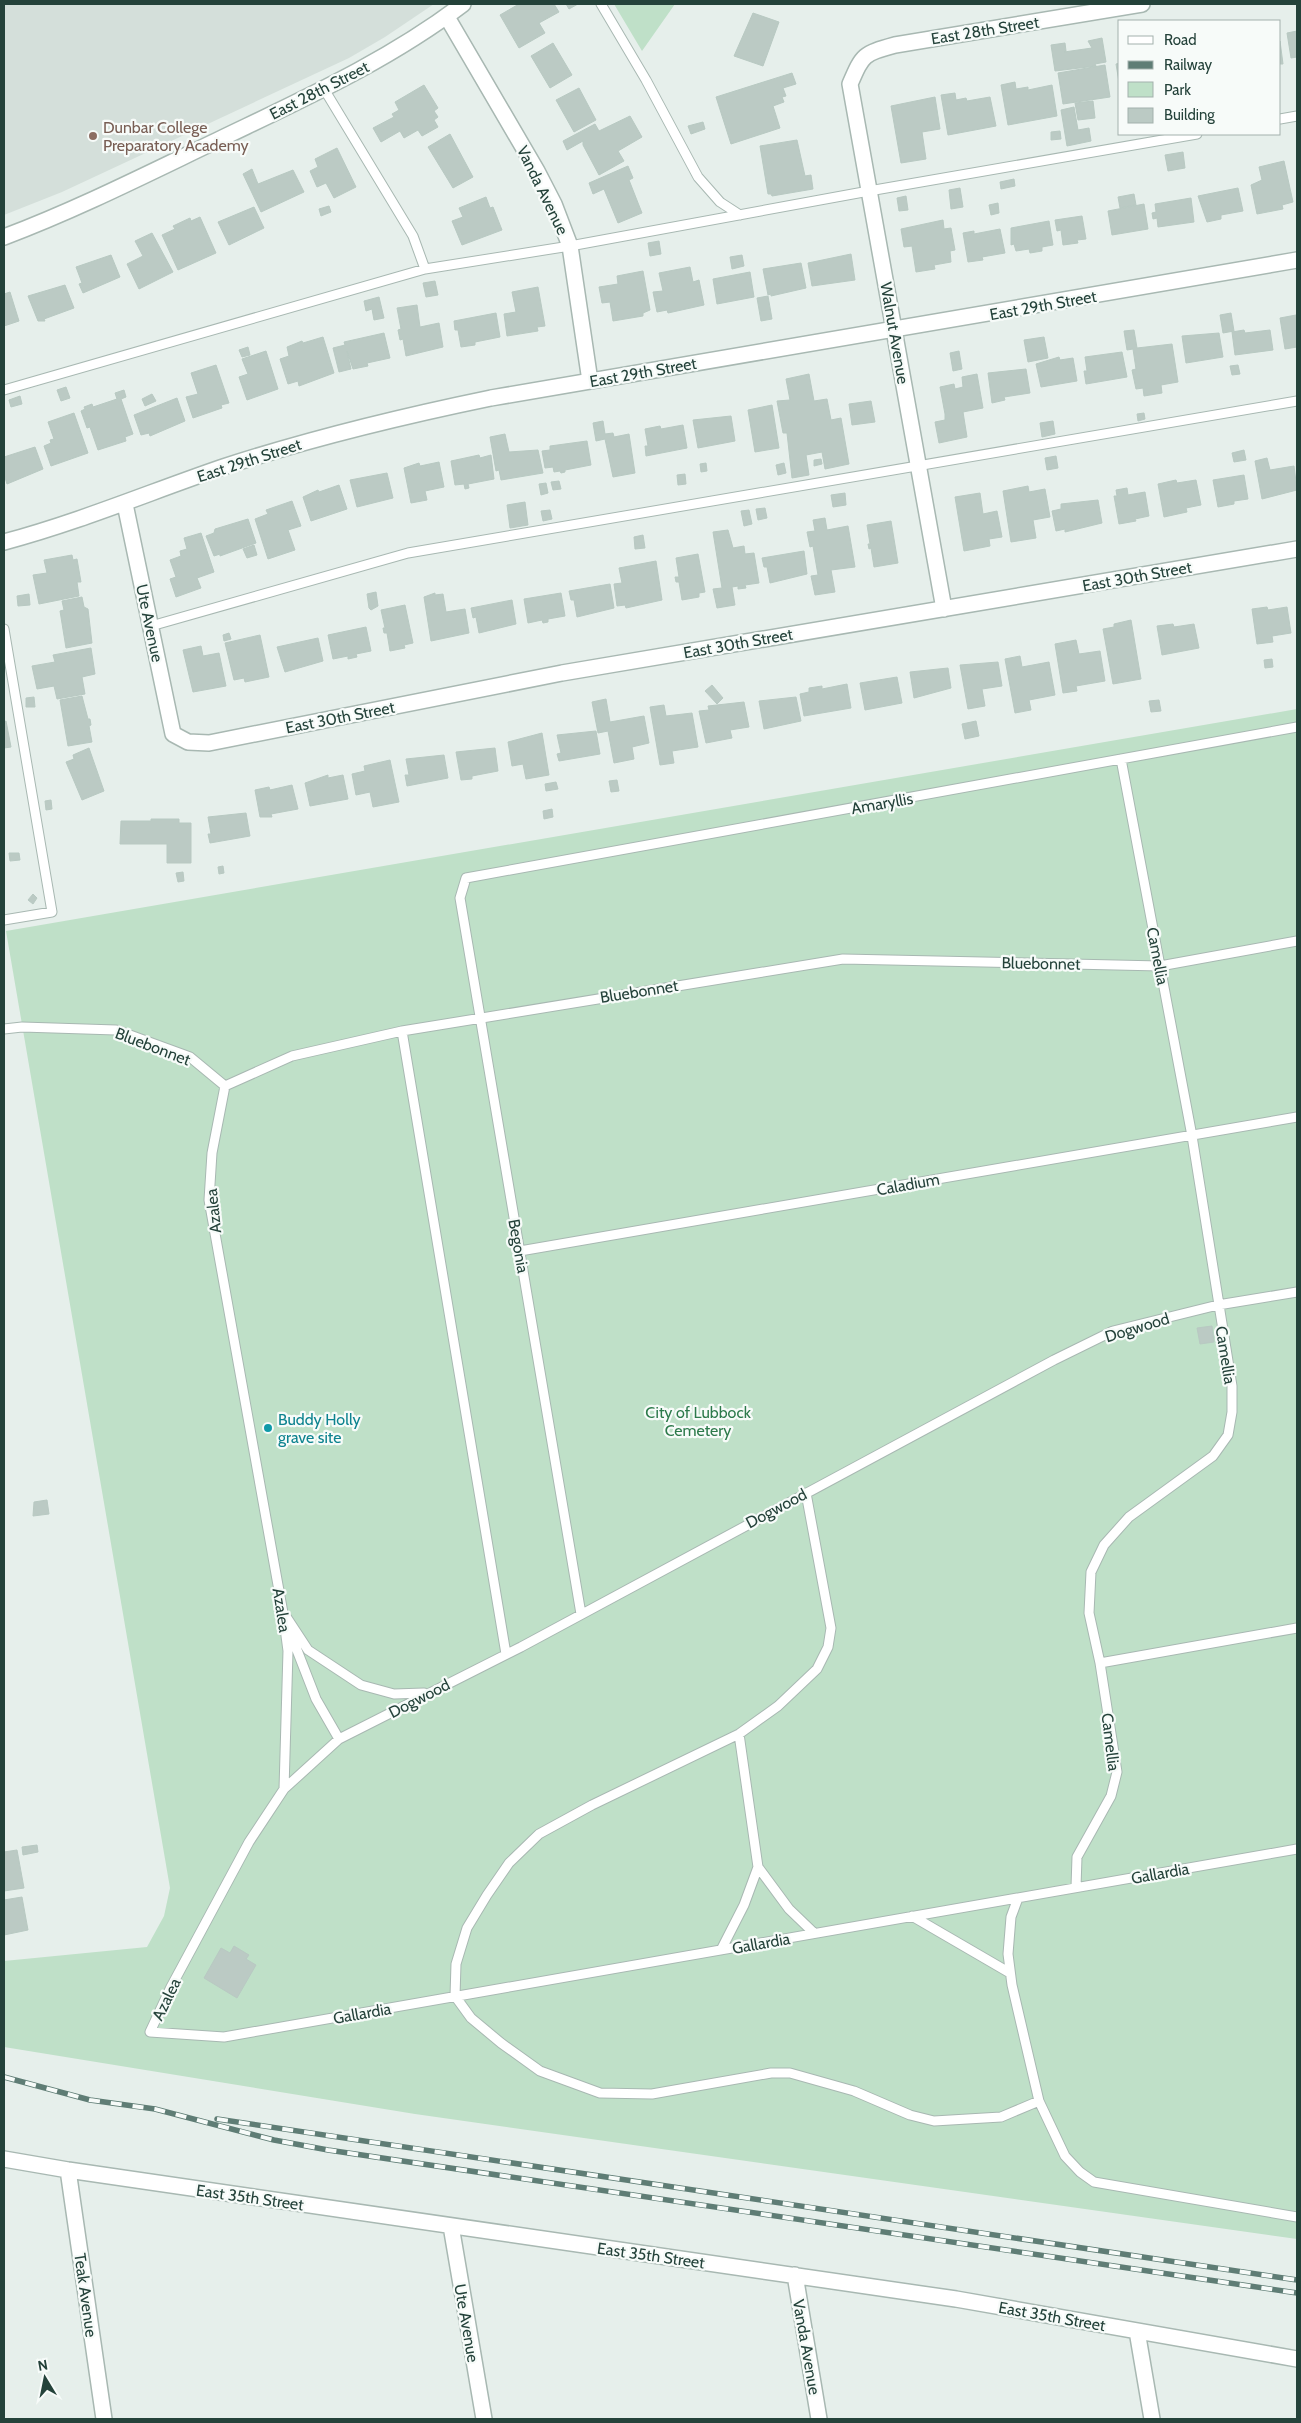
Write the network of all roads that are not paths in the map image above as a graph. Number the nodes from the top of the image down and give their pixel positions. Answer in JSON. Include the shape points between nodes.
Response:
{"nodes":[{"id":1,"x":463,"y":4,"type":"edge"},
{"id":2,"x":601,"y":4,"type":"edge"},
{"id":3,"x":1142,"y":4,"type":"edge"},
{"id":4,"x":446,"y":16,"type":"junction"},
{"id":5,"x":860,"y":60,"type":"joint"},
{"id":6,"x":324,"y":89,"type":"junction"},
{"id":7,"x":1297,"y":116,"type":"edge"},
{"id":8,"x":1281,"y":119,"type":"edge"},
{"id":9,"x":1191,"y":135,"type":"edge"},
{"id":10,"x":869,"y":190,"type":"junction"},
{"id":11,"x":740,"y":215,"type":"junction"},
{"id":12,"x":4,"y":237,"type":"edge"},
{"id":13,"x":570,"y":246,"type":"junction"},
{"id":14,"x":1297,"y":260,"type":"edge"},
{"id":15,"x":425,"y":269,"type":"junction"},
{"id":16,"x":894,"y":330,"type":"junction"},
{"id":17,"x":590,"y":382,"type":"junction"},
{"id":18,"x":4,"y":390,"type":"edge"},
{"id":19,"x":1297,"y":401,"type":"edge"},
{"id":20,"x":919,"y":467,"type":"junction"},
{"id":21,"x":125,"y":504,"type":"junction"},
{"id":22,"x":4,"y":542,"type":"edge"},
{"id":23,"x":1297,"y":549,"type":"edge"},
{"id":24,"x":944,"y":609,"type":"junction"},
{"id":25,"x":150,"y":626,"type":"junction"},
{"id":26,"x":4,"y":629,"type":"edge"},
{"id":27,"x":1297,"y":727,"type":"edge"},
{"id":28,"x":181,"y":738,"type":"joint"},
{"id":29,"x":1121,"y":759,"type":"junction"},
{"id":30,"x":466,"y":878,"type":"joint"},
{"id":31,"x":4,"y":920,"type":"edge"},
{"id":32,"x":1297,"y":941,"type":"edge"},
{"id":33,"x":1160,"y":966,"type":"junction"},
{"id":34,"x":480,"y":1017,"type":"junction"},
{"id":35,"x":4,"y":1029,"type":"edge"},
{"id":36,"x":402,"y":1031,"type":"junction"},
{"id":37,"x":225,"y":1086,"type":"junction"},
{"id":38,"x":1297,"y":1117,"type":"edge"},
{"id":39,"x":1192,"y":1136,"type":"junction"},
{"id":40,"x":520,"y":1251,"type":"junction"},
{"id":41,"x":1297,"y":1292,"type":"edge"},
{"id":42,"x":1218,"y":1306,"type":"junction"},
{"id":43,"x":806,"y":1492,"type":"junction"},
{"id":44,"x":283,"y":1613,"type":"junction"},
{"id":45,"x":581,"y":1614,"type":"junction"},
{"id":46,"x":1297,"y":1628,"type":"edge"},
{"id":47,"x":506,"y":1654,"type":"junction"},
{"id":48,"x":1100,"y":1663,"type":"junction"},
{"id":49,"x":428,"y":1692,"type":"junction"},
{"id":50,"x":739,"y":1734,"type":"junction"},
{"id":51,"x":339,"y":1739,"type":"junction"},
{"id":52,"x":284,"y":1789,"type":"junction"},
{"id":53,"x":1297,"y":1849,"type":"edge"},
{"id":54,"x":758,"y":1867,"type":"junction"},
{"id":55,"x":1076,"y":1887,"type":"junction"},
{"id":56,"x":1018,"y":1898,"type":"junction"},
{"id":57,"x":912,"y":1916,"type":"junction"},
{"id":58,"x":814,"y":1933,"type":"junction"},
{"id":59,"x":721,"y":1950,"type":"junction"},
{"id":60,"x":1010,"y":1973,"type":"junction"},
{"id":61,"x":455,"y":1996,"type":"junction"},
{"id":62,"x":224,"y":2037,"type":"joint"},
{"id":63,"x":1039,"y":2101,"type":"junction"},
{"id":64,"x":4,"y":2159,"type":"edge"},
{"id":65,"x":68,"y":2170,"type":"junction"},
{"id":66,"x":1297,"y":2217,"type":"edge"},
{"id":67,"x":451,"y":2226,"type":"junction"},
{"id":68,"x":795,"y":2276,"type":"junction"},
{"id":69,"x":1137,"y":2331,"type":"junction"},
{"id":70,"x":1297,"y":2359,"type":"edge"},
{"id":71,"x":104,"y":2419,"type":"edge"},
{"id":72,"x":484,"y":2419,"type":"edge"},
{"id":73,"x":819,"y":2419,"type":"edge"},
{"id":74,"x":1152,"y":2419,"type":"edge"}],
"edges":[{"from":1,"to":4,"type":"street","name":"East 28th Street"},
{"from":2,"to":11,"type":"lane","via":[[698,177],[720,202]]},
{"from":3,"to":5,"type":"street","name":"East 28th Street","via":[[895,45],[871,51]]},
{"from":4,"to":6,"type":"street","name":"East 28th Street","via":[[397,49]]},
{"from":4,"to":13,"type":"street","name":"Vanda Avenue","via":[[537,171]]},
{"from":5,"to":10,"type":"street","name":"Walnut Avenue","via":[[850,84]]},
{"from":6,"to":12,"type":"street","name":"East 28th Street","via":[[107,194]]},
{"from":6,"to":15,"type":"lane","via":[[413,236]]},
{"from":7,"to":8,"type":"lane"},
{"from":9,"to":10,"type":"lane"},
{"from":10,"to":11,"type":"lane"},
{"from":10,"to":16,"type":"street","name":"Walnut Avenue"},
{"from":11,"to":13,"type":"lane"},
{"from":13,"to":15,"type":"lane"},
{"from":13,"to":17,"type":"street","name":"Vanda Avenue"},
{"from":14,"to":16,"type":"street","name":"East 29th Street"},
{"from":15,"to":18,"type":"lane"},
{"from":16,"to":17,"type":"street","name":"East 29th Street"},
{"from":16,"to":20,"type":"street","name":"Walnut Avenue"},
{"from":17,"to":21,"type":"street","name":"East 29th Street","via":[[387,419],[222,468]]},
{"from":19,"to":20,"type":"lane"},
{"from":20,"to":24,"type":"street","name":"Walnut Avenue"},
{"from":20,"to":25,"type":"lane","via":[[408,554]]},
{"from":21,"to":22,"type":"street","name":"East 29th Street"},
{"from":21,"to":25,"type":"street","name":"Ute Avenue"},
{"from":23,"to":24,"type":"street","name":"East 30th Street"},
{"from":24,"to":28,"type":"street","name":"East 30th Street","via":[[562,672],[209,743],[188,742]]},
{"from":25,"to":28,"type":"street","name":"Ute Avenue","via":[[174,734]]},
{"from":26,"to":31,"type":"lane","via":[[52,912]]},
{"from":27,"to":29,"type":"lane","name":"Amaryllis"},
{"from":29,"to":30,"type":"lane","name":"Amaryllis"},
{"from":29,"to":33,"type":"lane","name":"Camellia"},
{"from":30,"to":34,"type":"lane","name":"Begonia","via":[[460,898]]},
{"from":32,"to":33,"type":"lane","name":"Bluebonnet"},
{"from":33,"to":34,"type":"lane","name":"Bluebonnet","via":[[843,959]]},
{"from":33,"to":39,"type":"lane","name":"Camellia"},
{"from":34,"to":36,"type":"lane","name":"Bluebonnet"},
{"from":34,"to":40,"type":"lane","name":"Begonia"},
{"from":35,"to":37,"type":"lane","name":"Bluebonnet","via":[[116,1030],[190,1057]]},
{"from":36,"to":37,"type":"lane","name":"Bluebonnet","via":[[292,1056]]},
{"from":36,"to":47,"type":"lane"},
{"from":37,"to":44,"type":"lane","name":"Azalea","via":[[212,1153],[209,1200]]},
{"from":38,"to":39,"type":"lane","name":"Caladium"},
{"from":39,"to":40,"type":"lane","name":"Caladium"},
{"from":39,"to":42,"type":"lane","name":"Camellia"},
{"from":40,"to":45,"type":"lane","name":"Begonia"},
{"from":41,"to":42,"type":"lane","name":"Dogwood"},
{"from":42,"to":43,"type":"lane","name":"Dogwood","via":[[1113,1331]]},
{"from":42,"to":48,"type":"lane","name":"Camellia","via":[[1232,1386],[1228,1435],[1214,1456],[1136,1511],[1104,1545],[1091,1572],[1089,1613]]},
{"from":43,"to":45,"type":"lane","name":"Dogwood"},
{"from":43,"to":50,"type":"lane","via":[[830,1620],[828,1646],[817,1669],[778,1706]]},
{"from":44,"to":49,"type":"lane","via":[[308,1650],[361,1685],[394,1694]]},
{"from":44,"to":51,"type":"lane","via":[[316,1699]]},
{"from":44,"to":52,"type":"lane","name":"Azalea","via":[[288,1651]]},
{"from":45,"to":47,"type":"lane","name":"Dogwood"},
{"from":46,"to":48,"type":"lane"},
{"from":47,"to":49,"type":"lane","name":"Dogwood"},
{"from":48,"to":55,"type":"lane","name":"Camellia","via":[[1117,1772],[1111,1796],[1077,1857]]},
{"from":49,"to":51,"type":"lane","name":"Dogwood"},
{"from":50,"to":54,"type":"lane"},
{"from":50,"to":61,"type":"lane","via":[[539,1834],[509,1863],[467,1928],[456,1964]]},
{"from":51,"to":52,"type":"lane","name":"Dogwood"},
{"from":52,"to":62,"type":"lane","name":"Azalea","via":[[249,1842],[150,2032]]},
{"from":53,"to":55,"type":"lane","name":"Gallardia"},
{"from":54,"to":58,"type":"lane","via":[[789,1909]]},
{"from":54,"to":59,"type":"lane","via":[[744,1905]]},
{"from":55,"to":56,"type":"lane","name":"Gallardia"},
{"from":56,"to":57,"type":"lane","name":"Gallardia"},
{"from":56,"to":60,"type":"lane","via":[[1011,1917]]},
{"from":57,"to":58,"type":"lane","name":"Gallardia"},
{"from":57,"to":60,"type":"lane"},
{"from":58,"to":59,"type":"lane","name":"Gallardia"},
{"from":59,"to":61,"type":"lane","name":"Gallardia"},
{"from":60,"to":63,"type":"lane"},
{"from":61,"to":62,"type":"lane","name":"Gallardia"},
{"from":61,"to":63,"type":"lane","via":[[470,2018],[540,2071],[600,2093],[652,2094],[771,2073],[790,2073],[854,2091],[910,2115],[934,2121],[1001,2117]]},
{"from":63,"to":66,"type":"lane","via":[[1065,2156],[1094,2182]]},
{"from":64,"to":65,"type":"street","name":"East 35th Street"},
{"from":65,"to":67,"type":"street","name":"East 35th Street"},
{"from":65,"to":71,"type":"street","name":"Teak Avenue"},
{"from":67,"to":68,"type":"street","name":"East 35th Street"},
{"from":67,"to":72,"type":"street","name":"Ute Avenue"},
{"from":68,"to":69,"type":"street","name":"East 35th Street","via":[[956,2299]]},
{"from":68,"to":73,"type":"street","name":"Vanda Avenue"},
{"from":69,"to":70,"type":"street","name":"East 35th Street"},
{"from":69,"to":74,"type":"street"}]}
